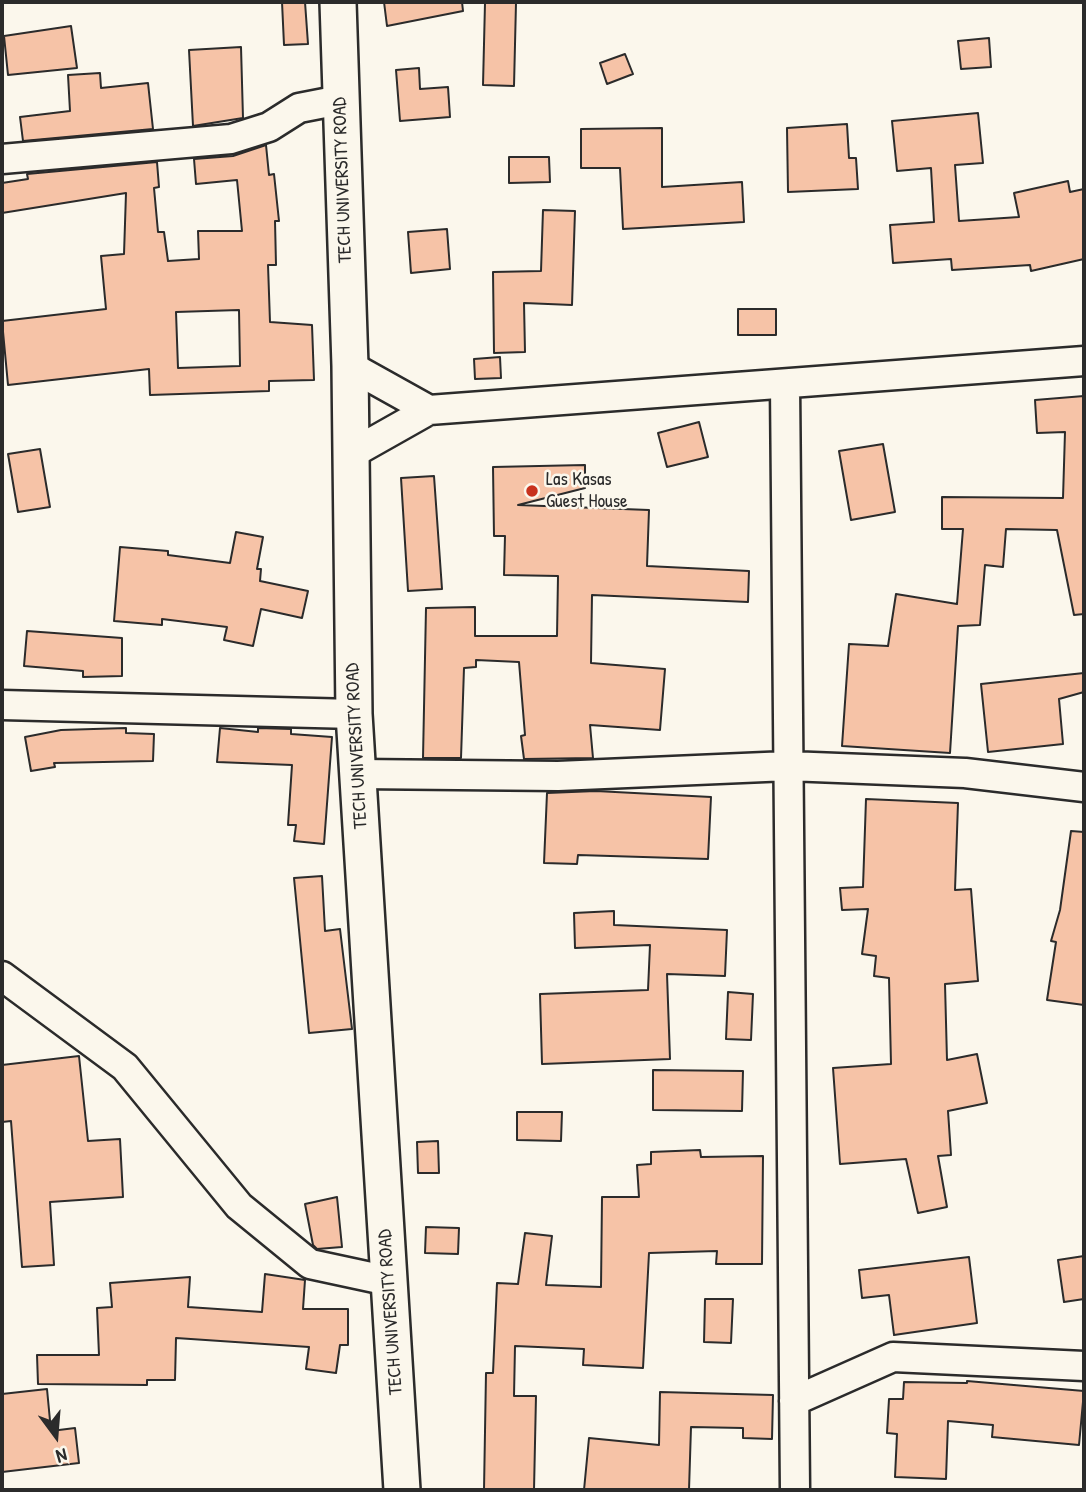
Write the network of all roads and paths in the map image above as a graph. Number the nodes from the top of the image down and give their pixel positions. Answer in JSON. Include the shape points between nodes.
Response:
{"nodes":[{"id":1,"x":338,"y":2,"type":"edge"},
{"id":2,"x":340,"y":100,"type":"junction"},
{"id":3,"x":2,"y":159,"type":"edge"},
{"id":4,"x":1084,"y":361,"type":"edge"},
{"id":5,"x":350,"y":366,"type":"junction"},
{"id":6,"x":785,"y":385,"type":"junction"},
{"id":7,"x":429,"y":410,"type":"junction"},
{"id":8,"x":351,"y":454,"type":"junction"},
{"id":9,"x":2,"y":705,"type":"edge"},
{"id":10,"x":354,"y":713,"type":"junction"},
{"id":11,"x":788,"y":766,"type":"junction"},
{"id":12,"x":358,"y":774,"type":"junction"},
{"id":13,"x":1084,"y":787,"type":"edge"},
{"id":14,"x":2,"y":976,"type":"edge"},
{"id":15,"x":389,"y":1281,"type":"junction"},
{"id":16,"x":1084,"y":1366,"type":"edge"},
{"id":17,"x":794,"y":1401,"type":"junction"},
{"id":18,"x":402,"y":1490,"type":"edge"},
{"id":19,"x":795,"y":1490,"type":"edge"}],
"edges":[{"from":1,"to":2,"type":"street","name":"TECH UNIVERSITY ROAD"},
{"from":2,"to":3,"type":"street","via":[[299,108],[270,127],[231,139]]},
{"from":2,"to":5,"type":"street","name":"TECH UNIVERSITY ROAD"},
{"from":4,"to":6,"type":"street"},
{"from":5,"to":7,"type":"street"},
{"from":5,"to":8,"type":"street","name":"TECH UNIVERSITY ROAD"},
{"from":6,"to":7,"type":"street"},
{"from":6,"to":11,"type":"street"},
{"from":7,"to":8,"type":"street"},
{"from":8,"to":10,"type":"street","name":"TECH UNIVERSITY ROAD"},
{"from":9,"to":10,"type":"street"},
{"from":10,"to":12,"type":"street","name":"TECH UNIVERSITY ROAD"},
{"from":11,"to":12,"type":"street","via":[[558,776]]},
{"from":11,"to":13,"type":"street","via":[[965,773]]},
{"from":11,"to":17,"type":"street"},
{"from":12,"to":15,"type":"street","name":"TECH UNIVERSITY ROAD"},
{"from":14,"to":15,"type":"street","via":[[125,1067],[239,1206],[310,1264]]},
{"from":15,"to":18,"type":"street","name":"TECH UNIVERSITY ROAD"},
{"from":16,"to":17,"type":"street","via":[[893,1357]]},
{"from":17,"to":19,"type":"street"}]}
